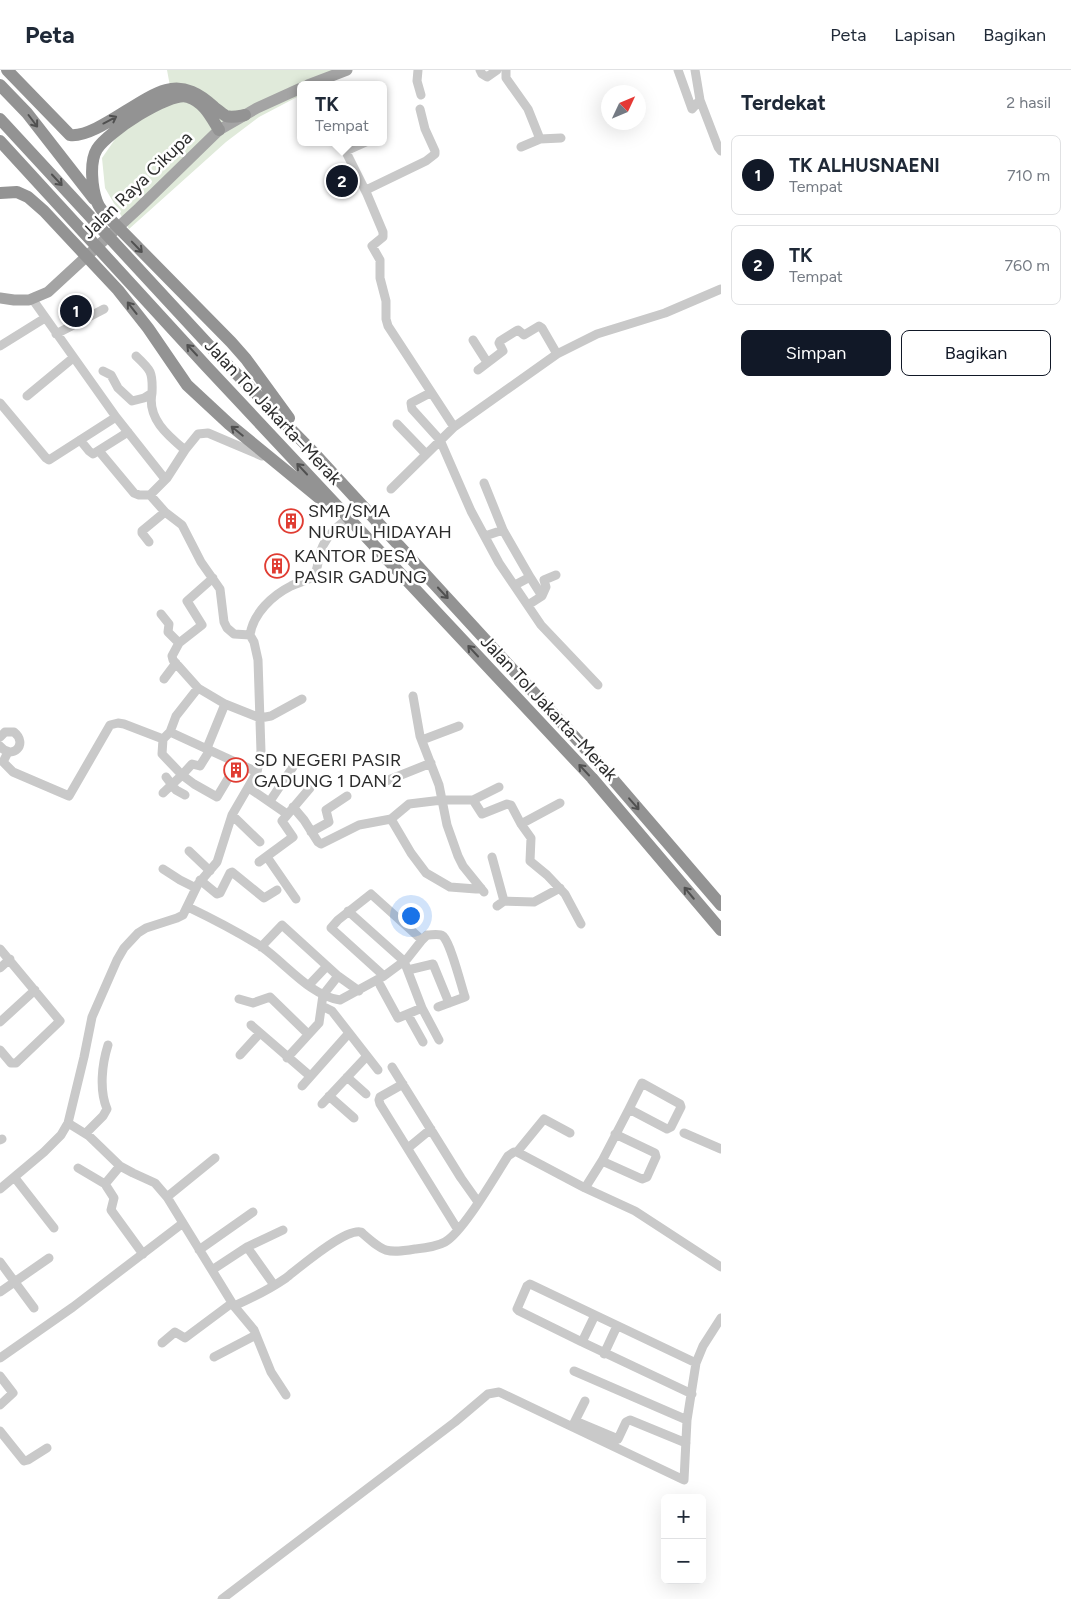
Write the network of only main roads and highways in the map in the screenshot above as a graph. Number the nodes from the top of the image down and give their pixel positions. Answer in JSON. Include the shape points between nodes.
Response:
{"nodes":[{"id":1,"x":7,"y":70,"type":"edge"},
{"id":2,"x":347,"y":70,"type":"edge"},
{"id":3,"x":322,"y":74,"type":"edge"},
{"id":4,"x":0,"y":85,"type":"edge"},
{"id":5,"x":297,"y":90,"type":"edge"},
{"id":6,"x":245,"y":115,"type":"junction"},
{"id":7,"x":0,"y":119,"type":"edge"},
{"id":8,"x":219,"y":130,"type":"junction"},
{"id":9,"x":0,"y":141,"type":"edge"},
{"id":10,"x":0,"y":193,"type":"edge"},
{"id":11,"x":98,"y":204,"type":"junction"},
{"id":12,"x":0,"y":298,"type":"edge"},
{"id":13,"x":315,"y":454,"type":"junction"},
{"id":14,"x":345,"y":520,"type":"junction"},
{"id":15,"x":721,"y":905,"type":"edge"},
{"id":16,"x":721,"y":930,"type":"edge"}],
"edges":[{"from":1,"to":6,"type":"highway","one_way":true,"via":[[70,134],[87,131],[156,94],[176,88],[196,93],[224,115]]},
{"from":2,"to":3,"type":"main road","name":"Jalan Raya Cikupa"},
{"from":4,"to":11,"type":"highway","one_way":true,"via":[[27,112]]},
{"from":5,"to":6,"type":"main road","name":"Jalan Raya Cikupa"},
{"from":6,"to":8,"type":"main road","name":"Jalan Raya Cikupa"},
{"from":7,"to":13,"type":"highway","name":"Jalan Tol Jakarta–Merak","one_way":true,"via":[[218,355]]},
{"from":8,"to":11,"type":"highway","via":[[206,109],[187,97],[173,98],[137,116],[96,150],[92,180]]},
{"from":8,"to":12,"type":"main road","name":"Jalan Raya Cikupa","via":[[48,292],[33,300]]},
{"from":14,"to":9,"type":"highway","name":"Jalan Tol Jakarta–Merak","one_way":true},
{"from":14,"to":10,"type":"highway","one_way":true,"via":[[187,385],[118,290],[44,211],[17,192]]},
{"from":11,"to":13,"type":"highway","one_way":true,"via":[[241,354]]},
{"from":13,"to":15,"type":"highway","name":"Jalan Tol Jakarta–Merak","one_way":true,"via":[[604,769]]},
{"from":16,"to":14,"type":"highway","name":"Jalan Tol Jakarta–Merak","one_way":true,"via":[[592,778]]}]}
